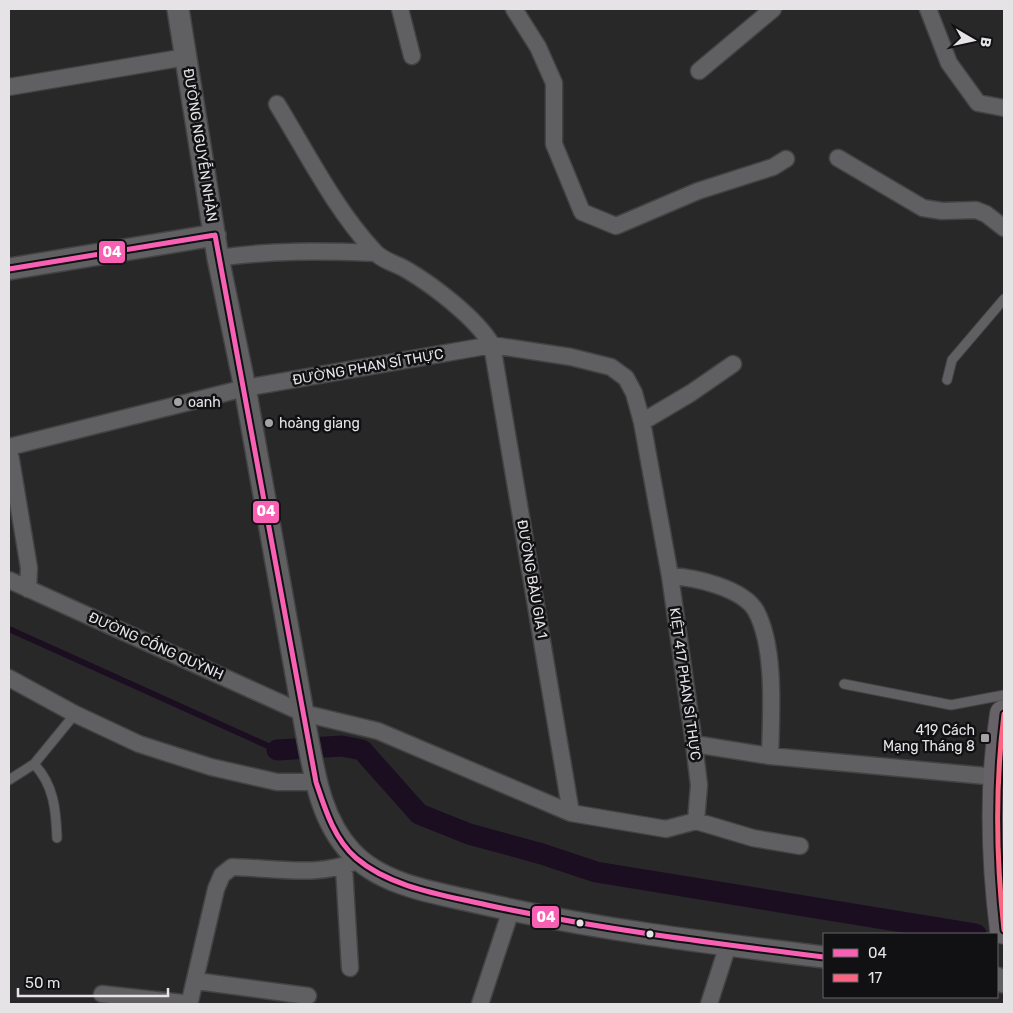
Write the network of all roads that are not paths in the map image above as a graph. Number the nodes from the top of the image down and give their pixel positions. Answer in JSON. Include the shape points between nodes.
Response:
{"nodes":[{"id":1,"x":178,"y":9,"type":"edge"},
{"id":2,"x":400,"y":9,"type":"edge"},
{"id":3,"x":514,"y":9,"type":"edge"},
{"id":4,"x":773,"y":9,"type":"edge"},
{"id":5,"x":928,"y":9,"type":"edge"},
{"id":6,"x":412,"y":56,"type":"dead end"},
{"id":7,"x":186,"y":57,"type":"junction"},
{"id":8,"x":699,"y":71,"type":"dead end"},
{"id":9,"x":9,"y":87,"type":"edge"},
{"id":10,"x":277,"y":104,"type":"dead end"},
{"id":11,"x":1004,"y":108,"type":"edge"},
{"id":12,"x":838,"y":158,"type":"dead end"},
{"id":13,"x":786,"y":159,"type":"dead end"},
{"id":14,"x":1004,"y":228,"type":"edge"},
{"id":15,"x":215,"y":235,"type":"junction"},
{"id":16,"x":375,"y":253,"type":"junction"},
{"id":17,"x":218,"y":258,"type":"junction"},
{"id":18,"x":9,"y":270,"type":"edge"},
{"id":19,"x":1004,"y":299,"type":"edge"},
{"id":20,"x":492,"y":345,"type":"junction"},
{"id":21,"x":733,"y":364,"type":"dead end"},
{"id":22,"x":947,"y":380,"type":"dead end"},
{"id":23,"x":245,"y":388,"type":"junction"},
{"id":24,"x":642,"y":422,"type":"junction"},
{"id":25,"x":9,"y":448,"type":"edge"},
{"id":26,"x":670,"y":576,"type":"junction"},
{"id":27,"x":9,"y":580,"type":"edge"},
{"id":28,"x":28,"y":589,"type":"junction"},
{"id":29,"x":9,"y":678,"type":"edge"},
{"id":30,"x":844,"y":684,"type":"dead end"},
{"id":31,"x":1004,"y":695,"type":"edge"},
{"id":32,"x":75,"y":714,"type":"junction"},
{"id":33,"x":1004,"y":714,"type":"edge"},
{"id":34,"x":305,"y":721,"type":"junction"},
{"id":35,"x":694,"y":744,"type":"junction"},
{"id":36,"x":770,"y":756,"type":"junction"},
{"id":37,"x":34,"y":764,"type":"junction"},
{"id":38,"x":315,"y":776,"type":"junction"},
{"id":39,"x":997,"y":777,"type":"junction"},
{"id":40,"x":9,"y":780,"type":"edge"},
{"id":41,"x":571,"y":814,"type":"junction"},
{"id":42,"x":696,"y":821,"type":"junction"},
{"id":43,"x":57,"y":838,"type":"dead end"},
{"id":44,"x":800,"y":846,"type":"dead end"},
{"id":45,"x":352,"y":863,"type":"junction"},
{"id":46,"x":511,"y":910,"type":"junction"},
{"id":47,"x":1004,"y":930,"type":"edge"},
{"id":48,"x":728,"y":945,"type":"junction"},
{"id":49,"x":823,"y":957,"type":"edge"},
{"id":50,"x":350,"y":968,"type":"dead end"},
{"id":51,"x":196,"y":982,"type":"junction"},
{"id":52,"x":102,"y":994,"type":"dead end"},
{"id":53,"x":308,"y":996,"type":"dead end"},
{"id":54,"x":480,"y":1004,"type":"edge"},
{"id":55,"x":709,"y":1004,"type":"edge"}],
"edges":[{"from":1,"to":7,"type":"street","name":"ĐƯỜNG NGUYỄN NHÀN"},
{"from":2,"to":6,"type":"street"},
{"from":3,"to":13,"type":"street","via":[[538,47],[554,83],[554,144],[582,212],[616,226],[698,191],[773,167]]},
{"from":4,"to":8,"type":"street"},
{"from":5,"to":11,"type":"street","via":[[949,63],[978,103]]},
{"from":7,"to":9,"type":"street"},
{"from":7,"to":15,"type":"street","name":"ĐƯỜNG NGUYỄN NHÀN"},
{"from":10,"to":16,"type":"street","via":[[341,208]]},
{"from":12,"to":14,"type":"street","via":[[923,208],[976,210]]},
{"from":15,"to":17,"type":"street","name":"ĐƯỜNG NGUYỄN NHÀN"},
{"from":15,"to":18,"type":"street"},
{"from":16,"to":17,"type":"street","via":[[304,250]]},
{"from":16,"to":20,"type":"street","via":[[409,271],[470,316]]},
{"from":17,"to":23,"type":"street","name":"ĐƯỜNG NGUYỄN NHÀN"},
{"from":19,"to":22,"type":"lane","via":[[952,360]]},
{"from":20,"to":23,"type":"street","name":"ĐƯỜNG PHAN SĨ THỰC"},
{"from":20,"to":24,"type":"street","name":"KIỆT 417 PHAN SĨ THỰC","via":[[571,357],[611,367],[626,378]]},
{"from":20,"to":41,"type":"street","name":"ĐƯỜNG BÀU GIA 1"},
{"from":21,"to":24,"type":"street"},
{"from":23,"to":25,"type":"street","name":"ĐƯỜNG PHAN SĨ THỰC"},
{"from":23,"to":34,"type":"street","name":"ĐƯỜNG NGUYỄN NHÀN"},
{"from":24,"to":26,"type":"street","name":"KIỆT 417 PHAN SĨ THỰC"},
{"from":25,"to":28,"type":"street","via":[[29,568]]},
{"from":26,"to":35,"type":"street","name":"KIỆT 417 PHAN SĨ THỰC"},
{"from":26,"to":36,"type":"street","via":[[691,577],[720,586],[746,600],[756,610],[763,628],[770,672]]},
{"from":27,"to":28,"type":"street","name":"ĐƯỜNG CỐNG QUỲNH"},
{"from":28,"to":34,"type":"street","name":"ĐƯỜNG CỐNG QUỲNH"},
{"from":29,"to":32,"type":"street"},
{"from":30,"to":31,"type":"lane","via":[[952,705]]},
{"from":32,"to":37,"type":"lane"},
{"from":32,"to":38,"type":"street","via":[[139,744],[211,767],[277,782]]},
{"from":33,"to":39,"type":"highway"},
{"from":34,"to":38,"type":"street","name":"ĐƯỜNG NGUYỄN NHÀN"},
{"from":34,"to":41,"type":"street","name":"ĐƯỜNG CỐNG QUỲNH","via":[[378,731]]},
{"from":35,"to":36,"type":"street"},
{"from":35,"to":42,"type":"street","name":"KIỆT 417 PHAN SĨ THỰC","via":[[699,785]]},
{"from":36,"to":39,"type":"street"},
{"from":37,"to":40,"type":"lane"},
{"from":37,"to":43,"type":"lane","via":[[44,775],[56,807]]},
{"from":38,"to":45,"type":"street","name":"ĐƯỜNG NGUYỄN NHÀN","via":[[330,825]]},
{"from":39,"to":47,"type":"highway","via":[[998,881]]},
{"from":41,"to":42,"type":"street","via":[[666,829]]},
{"from":42,"to":44,"type":"street","via":[[753,838]]},
{"from":45,"to":46,"type":"street","name":"ĐƯỜNG NGUYỄN NHÀN","via":[[428,891]]},
{"from":45,"to":50,"type":"street"},
{"from":45,"to":51,"type":"street","via":[[321,872],[232,867],[222,875],[216,889]]},
{"from":46,"to":48,"type":"street","name":"ĐƯỜNG NGUYỄN NHÀN","via":[[565,922]]},
{"from":46,"to":54,"type":"street"},
{"from":48,"to":49,"type":"street","name":"ĐƯỜNG NGUYỄN NHÀN"},
{"from":48,"to":55,"type":"street"},
{"from":51,"to":52,"type":"street","via":[[190,1001],[183,1003]]},
{"from":51,"to":53,"type":"street"}]}
